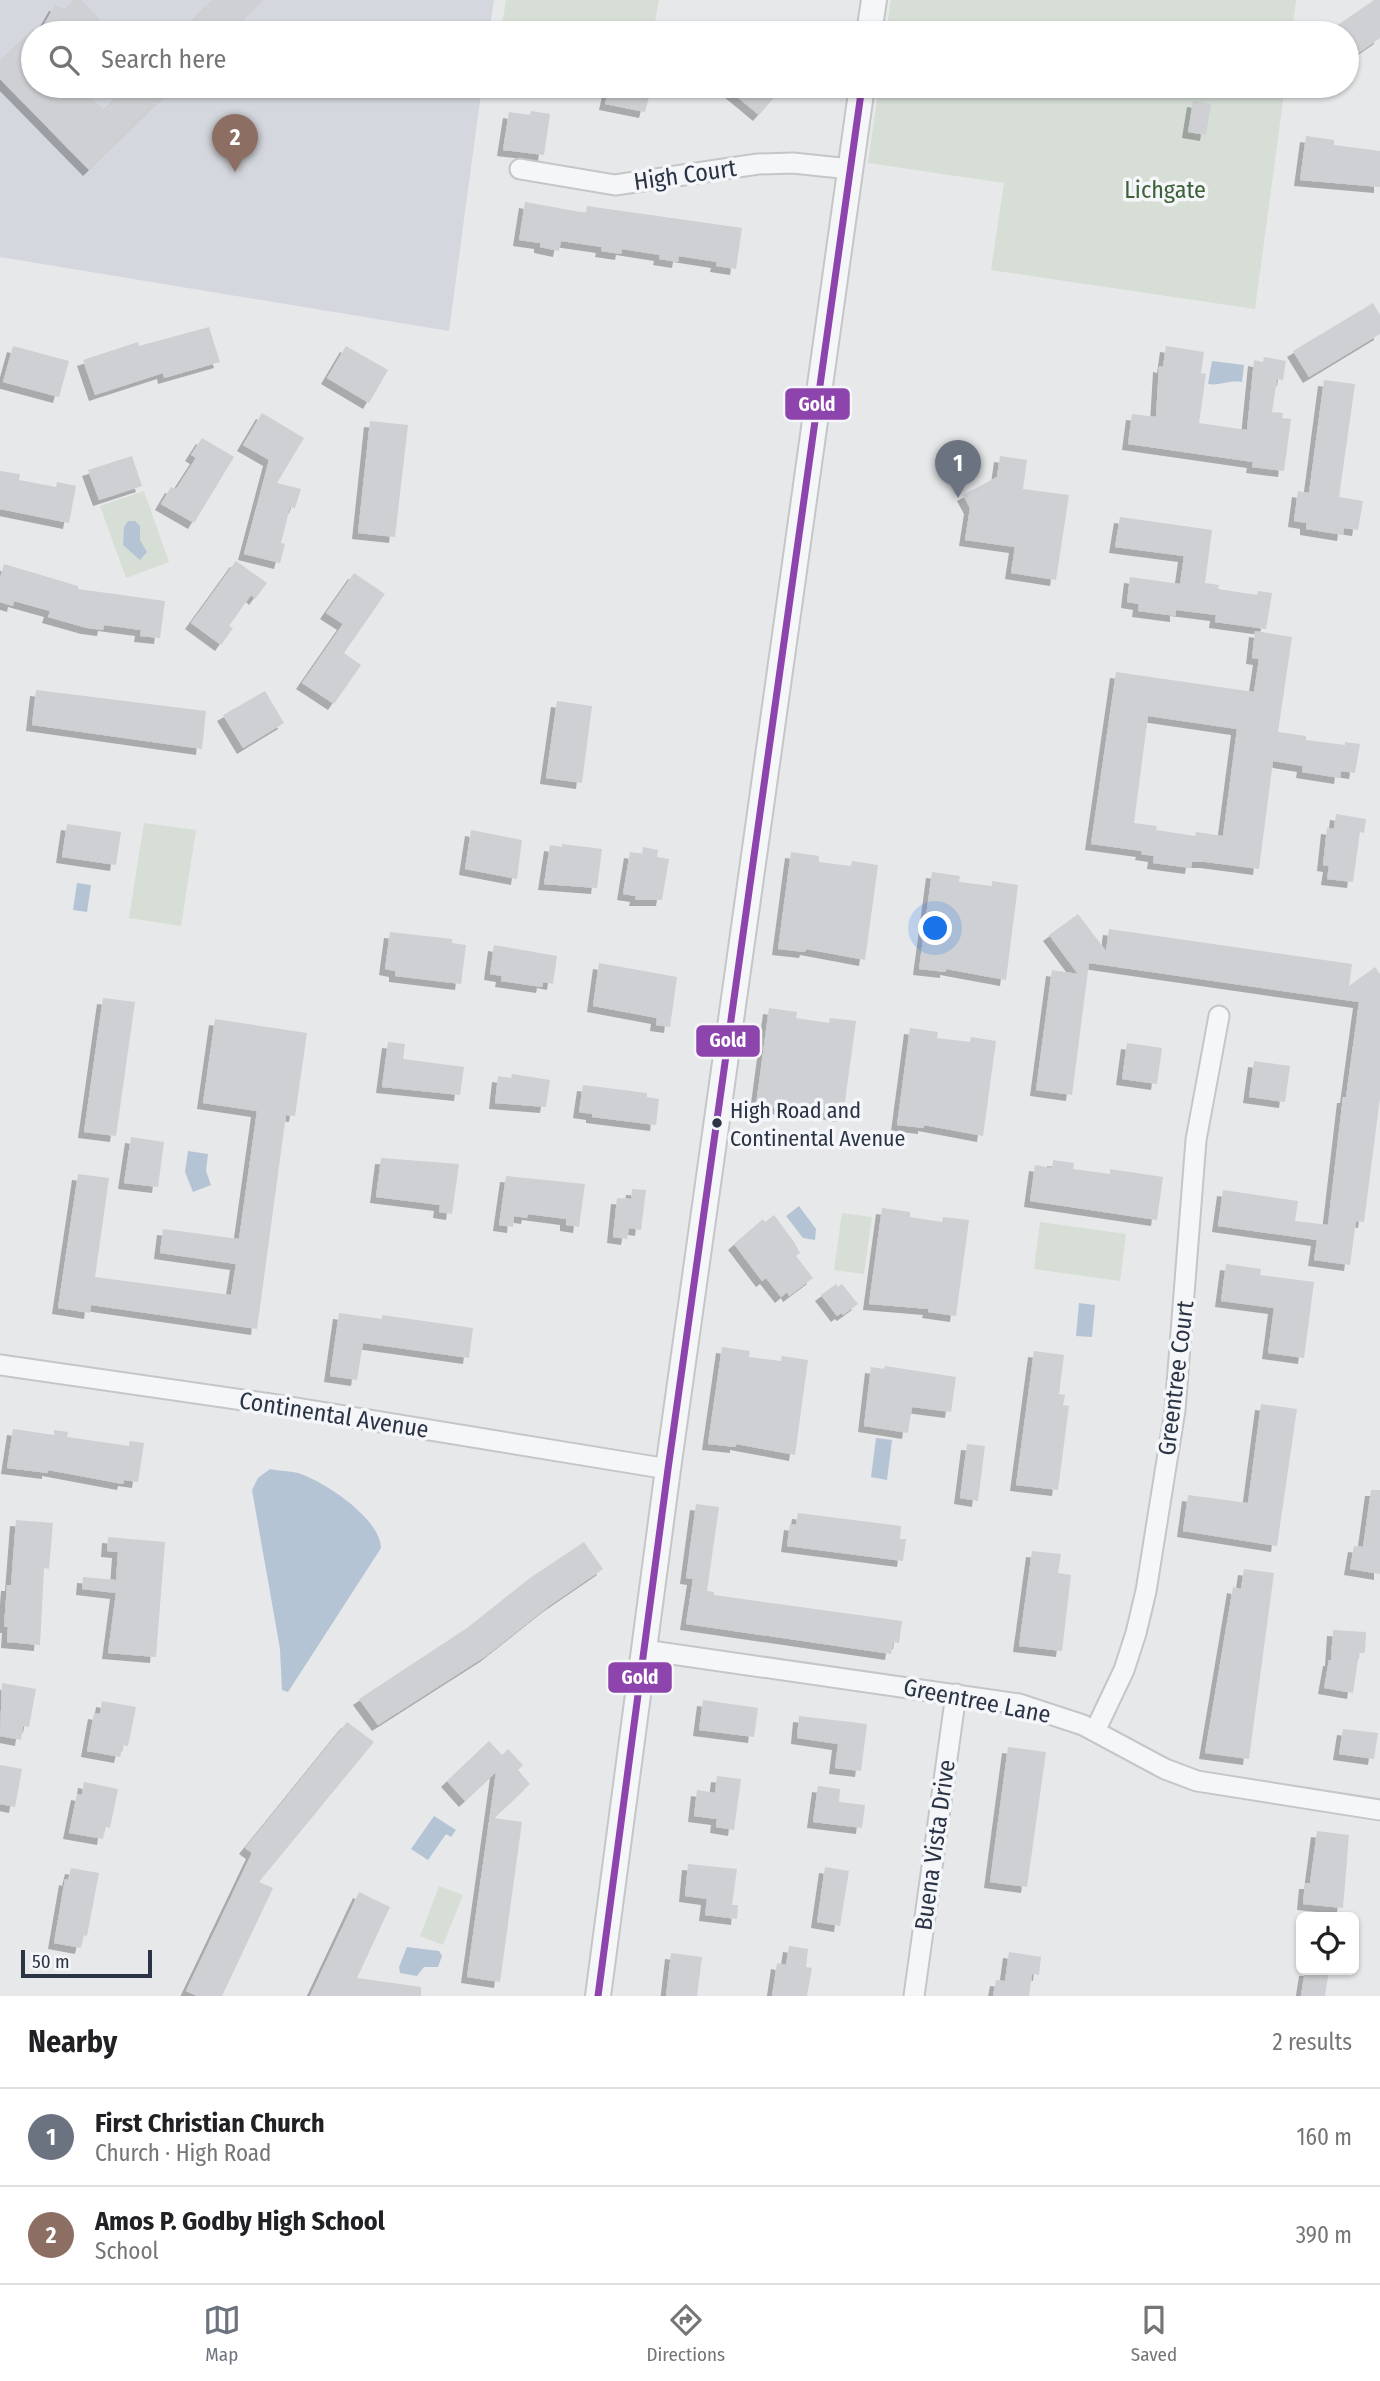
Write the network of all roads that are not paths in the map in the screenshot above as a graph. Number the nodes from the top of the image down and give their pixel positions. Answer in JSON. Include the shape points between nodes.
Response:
{"nodes":[{"id":1,"x":874,"y":0,"type":"edge"},
{"id":2,"x":871,"y":21,"type":"edge"},
{"id":3,"x":860,"y":98,"type":"edge"},
{"id":4,"x":520,"y":169,"type":"dead end"},
{"id":5,"x":850,"y":169,"type":"junction"},
{"id":6,"x":1220,"y":1016,"type":"dead end"},
{"id":7,"x":0,"y":1365,"type":"edge"},
{"id":8,"x":668,"y":1469,"type":"junction"},
{"id":9,"x":644,"y":1650,"type":"junction"},
{"id":10,"x":956,"y":1693,"type":"junction"},
{"id":11,"x":1095,"y":1731,"type":"junction"},
{"id":12,"x":1380,"y":1810,"type":"edge"},
{"id":13,"x":598,"y":1996,"type":"edge"},
{"id":14,"x":914,"y":1996,"type":"edge"}],
"edges":[{"from":1,"to":2,"type":"street"},
{"from":3,"to":5,"type":"street"},
{"from":4,"to":5,"type":"street","name":"High Court","via":[[615,185],[758,164]]},
{"from":5,"to":8,"type":"street"},
{"from":6,"to":11,"type":"street","name":"Greentree Court","via":[[1196,1140],[1175,1410],[1146,1591],[1124,1670]]},
{"from":7,"to":8,"type":"street","name":"Continental Avenue"},
{"from":8,"to":9,"type":"street"},
{"from":9,"to":10,"type":"street","name":"Greentree Lane"},
{"from":9,"to":13,"type":"street"},
{"from":10,"to":11,"type":"street","name":"Greentree Lane","via":[[1019,1704]]},
{"from":10,"to":14,"type":"street","name":"Buena Vista Drive"},
{"from":11,"to":12,"type":"street","name":"Greentree Lane","via":[[1197,1781]]}]}
